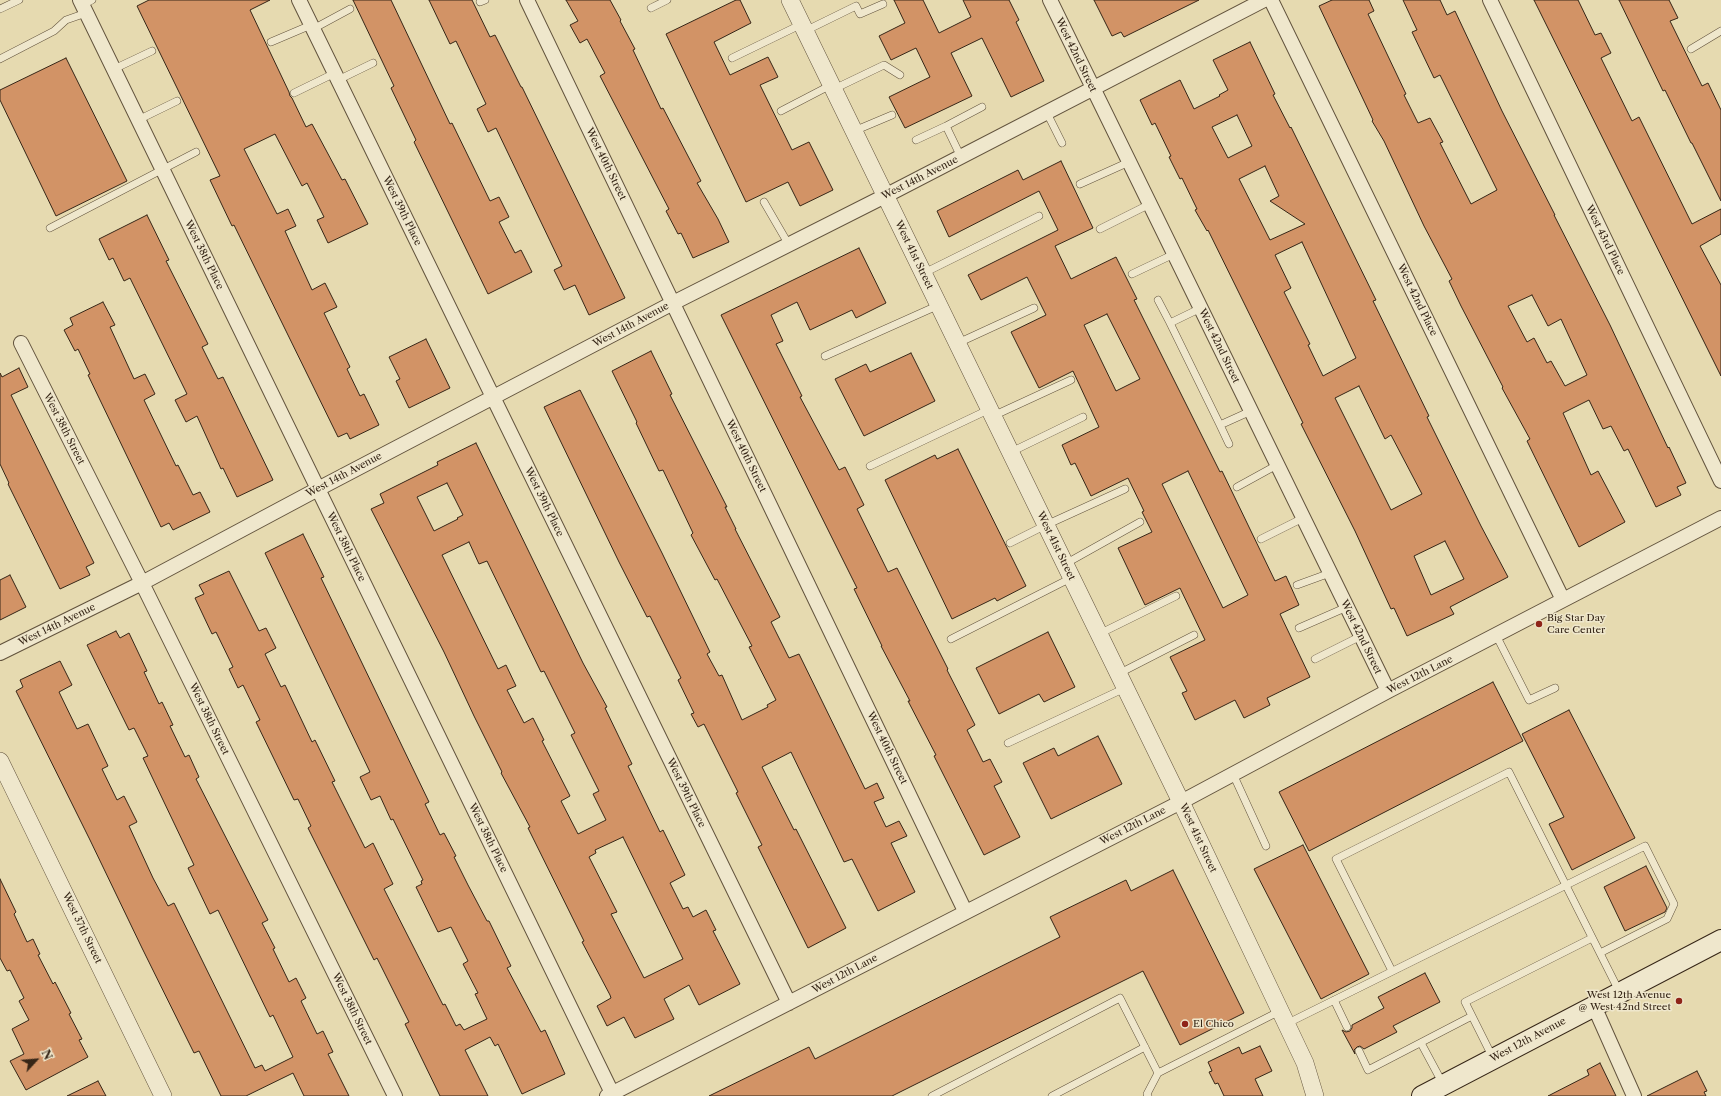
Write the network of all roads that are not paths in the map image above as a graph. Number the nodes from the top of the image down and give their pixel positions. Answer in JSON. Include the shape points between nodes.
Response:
{"nodes":[{"id":1,"x":19,"y":0,"type":"edge"},
{"id":2,"x":299,"y":0,"type":"edge"},
{"id":3,"x":528,"y":0,"type":"edge"},
{"id":4,"x":667,"y":0,"type":"edge"},
{"id":5,"x":790,"y":0,"type":"edge"},
{"id":6,"x":1050,"y":0,"type":"edge"},
{"id":7,"x":1264,"y":0,"type":"edge"},
{"id":8,"x":1271,"y":0,"type":"edge"},
{"id":9,"x":1490,"y":0,"type":"edge"},
{"id":10,"x":85,"y":4,"type":"edge"},
{"id":11,"x":884,"y":4,"type":"dead end"},
{"id":12,"x":650,"y":8,"type":"dead end"},
{"id":13,"x":0,"y":9,"type":"edge"},
{"id":14,"x":350,"y":9,"type":"dead end"},
{"id":15,"x":312,"y":26,"type":"junction"},
{"id":16,"x":803,"y":27,"type":"junction"},
{"id":17,"x":1721,"y":32,"type":"edge"},
{"id":18,"x":271,"y":42,"type":"dead end"},
{"id":19,"x":1691,"y":49,"type":"dead end"},
{"id":20,"x":152,"y":51,"type":"dead end"},
{"id":21,"x":732,"y":58,"type":"dead end"},
{"id":22,"x":0,"y":59,"type":"edge"},
{"id":23,"x":373,"y":63,"type":"dead end"},
{"id":24,"x":114,"y":69,"type":"junction"},
{"id":25,"x":900,"y":75,"type":"dead end"},
{"id":26,"x":337,"y":77,"type":"junction"},
{"id":27,"x":832,"y":87,"type":"junction"},
{"id":28,"x":1093,"y":89,"type":"junction"},
{"id":29,"x":294,"y":93,"type":"dead end"},
{"id":30,"x":177,"y":100,"type":"dead end"},
{"id":31,"x":982,"y":107,"type":"dead end"},
{"id":32,"x":781,"y":111,"type":"dead end"},
{"id":33,"x":1046,"y":113,"type":"junction"},
{"id":34,"x":892,"y":115,"type":"dead end"},
{"id":35,"x":138,"y":120,"type":"junction"},
{"id":36,"x":946,"y":126,"type":"junction"},
{"id":37,"x":854,"y":131,"type":"junction"},
{"id":38,"x":916,"y":140,"type":"dead end"},
{"id":39,"x":1062,"y":143,"type":"dead end"},
{"id":40,"x":196,"y":152,"type":"dead end"},
{"id":41,"x":961,"y":157,"type":"junction"},
{"id":42,"x":1129,"y":162,"type":"junction"},
{"id":43,"x":163,"y":170,"type":"junction"},
{"id":44,"x":1080,"y":184,"type":"dead end"},
{"id":45,"x":885,"y":196,"type":"junction"},
{"id":46,"x":764,"y":202,"type":"dead end"},
{"id":47,"x":1150,"y":204,"type":"junction"},
{"id":48,"x":1039,"y":216,"type":"dead end"},
{"id":49,"x":50,"y":228,"type":"dead end"},
{"id":50,"x":1100,"y":229,"type":"dead end"},
{"id":51,"x":788,"y":244,"type":"junction"},
{"id":52,"x":1174,"y":254,"type":"junction"},
{"id":53,"x":923,"y":273,"type":"junction"},
{"id":54,"x":1132,"y":274,"type":"dead end"},
{"id":55,"x":1158,"y":300,"type":"dead end"},
{"id":56,"x":673,"y":303,"type":"junction"},
{"id":57,"x":939,"y":305,"type":"junction"},
{"id":58,"x":1034,"y":308,"type":"dead end"},
{"id":59,"x":1201,"y":308,"type":"junction"},
{"id":60,"x":1170,"y":323,"type":"junction"},
{"id":61,"x":21,"y":343,"type":"dead end"},
{"id":62,"x":958,"y":343,"type":"junction"},
{"id":63,"x":825,"y":356,"type":"dead end"},
{"id":64,"x":1071,"y":380,"type":"dead end"},
{"id":65,"x":493,"y":397,"type":"junction"},
{"id":66,"x":1251,"y":411,"type":"junction"},
{"id":67,"x":991,"y":413,"type":"junction"},
{"id":68,"x":1083,"y":417,"type":"dead end"},
{"id":69,"x":1220,"y":425,"type":"junction"},
{"id":70,"x":1229,"y":444,"type":"dead end"},
{"id":71,"x":1011,"y":452,"type":"junction"},
{"id":72,"x":1277,"y":465,"type":"junction"},
{"id":73,"x":870,"y":466,"type":"dead end"},
{"id":74,"x":1721,"y":481,"type":"edge"},
{"id":75,"x":1237,"y":487,"type":"dead end"},
{"id":76,"x":318,"y":489,"type":"junction"},
{"id":77,"x":1126,"y":489,"type":"dead end"},
{"id":78,"x":1303,"y":518,"type":"junction"},
{"id":79,"x":1721,"y":518,"type":"edge"},
{"id":80,"x":1140,"y":522,"type":"dead end"},
{"id":81,"x":1046,"y":525,"type":"junction"},
{"id":82,"x":1262,"y":539,"type":"dead end"},
{"id":83,"x":1010,"y":544,"type":"dead end"},
{"id":84,"x":1068,"y":571,"type":"junction"},
{"id":85,"x":1330,"y":573,"type":"junction"},
{"id":86,"x":142,"y":583,"type":"junction"},
{"id":87,"x":1297,"y":585,"type":"dead end"},
{"id":88,"x":1176,"y":596,"type":"dead end"},
{"id":89,"x":1563,"y":600,"type":"junction"},
{"id":90,"x":1347,"y":608,"type":"junction"},
{"id":91,"x":1300,"y":628,"type":"dead end"},
{"id":92,"x":1099,"y":634,"type":"junction"},
{"id":93,"x":1194,"y":635,"type":"dead end"},
{"id":94,"x":1496,"y":635,"type":"junction"},
{"id":95,"x":1360,"y":636,"type":"junction"},
{"id":96,"x":951,"y":639,"type":"dead end"},
{"id":97,"x":0,"y":653,"type":"edge"},
{"id":98,"x":1315,"y":659,"type":"dead end"},
{"id":99,"x":1122,"y":681,"type":"junction"},
{"id":100,"x":1555,"y":688,"type":"dead end"},
{"id":101,"x":1388,"y":691,"type":"junction"},
{"id":102,"x":1008,"y":743,"type":"dead end"},
{"id":103,"x":0,"y":761,"type":"edge"},
{"id":104,"x":1233,"y":774,"type":"junction"},
{"id":105,"x":1181,"y":802,"type":"junction"},
{"id":106,"x":1266,"y":846,"type":"dead end"},
{"id":107,"x":1566,"y":885,"type":"junction"},
{"id":108,"x":965,"y":911,"type":"junction"},
{"id":109,"x":1592,"y":938,"type":"junction"},
{"id":110,"x":1721,"y":940,"type":"edge"},
{"id":111,"x":1600,"y":953,"type":"junction"},
{"id":112,"x":1392,"y":971,"type":"junction"},
{"id":113,"x":1620,"y":992,"type":"junction"},
{"id":114,"x":1334,"y":1000,"type":"junction"},
{"id":115,"x":789,"y":1003,"type":"junction"},
{"id":116,"x":1594,"y":1006,"type":"junction"},
{"id":117,"x":1472,"y":1016,"type":"junction"},
{"id":118,"x":1283,"y":1017,"type":"junction"},
{"id":119,"x":1347,"y":1027,"type":"dead end"},
{"id":120,"x":1422,"y":1043,"type":"junction"},
{"id":121,"x":1145,"y":1047,"type":"junction"},
{"id":122,"x":1359,"y":1051,"type":"dead end"},
{"id":123,"x":1493,"y":1058,"type":"junction"},
{"id":124,"x":1158,"y":1073,"type":"junction"},
{"id":125,"x":1443,"y":1085,"type":"junction"},
{"id":126,"x":610,"y":1095,"type":"edge"},
{"id":127,"x":1146,"y":1095,"type":"edge"},
{"id":128,"x":163,"y":1096,"type":"edge"},
{"id":129,"x":395,"y":1096,"type":"edge"},
{"id":130,"x":932,"y":1096,"type":"edge"},
{"id":131,"x":1052,"y":1096,"type":"edge"},
{"id":132,"x":1315,"y":1096,"type":"edge"},
{"id":133,"x":1422,"y":1096,"type":"edge"},
{"id":134,"x":1634,"y":1096,"type":"edge"}],
"edges":[{"from":1,"to":13,"type":"lane"},
{"from":2,"to":15,"type":"street","name":"West 39th Place"},
{"from":3,"to":56,"type":"street","name":"West 40th Street"},
{"from":4,"to":12,"type":"lane"},
{"from":5,"to":16,"type":"street","name":"West 41st Street"},
{"from":6,"to":28,"type":"street","name":"West 42nd Street"},
{"from":7,"to":28,"type":"street","name":"West 14th Avenue"},
{"from":8,"to":89,"type":"street","name":"West 42nd Place"},
{"from":9,"to":74,"type":"street","name":"West 43rd Place"},
{"from":10,"to":22,"type":"lane","via":[[54,31]]},
{"from":10,"to":24,"type":"street","name":"West 38th Place"},
{"from":11,"to":16,"type":"lane","via":[[860,14],[856,6]]},
{"from":14,"to":15,"type":"lane"},
{"from":15,"to":18,"type":"lane"},
{"from":15,"to":26,"type":"street","name":"West 39th Place"},
{"from":16,"to":21,"type":"lane"},
{"from":16,"to":27,"type":"street","name":"West 41st Street"},
{"from":17,"to":19,"type":"lane"},
{"from":20,"to":24,"type":"lane"},
{"from":23,"to":26,"type":"lane"},
{"from":24,"to":35,"type":"street","name":"West 38th Place"},
{"from":25,"to":27,"type":"lane","via":[[884,65]]},
{"from":26,"to":29,"type":"lane"},
{"from":26,"to":65,"type":"street","name":"West 39th Place"},
{"from":27,"to":32,"type":"lane"},
{"from":27,"to":37,"type":"street","name":"West 41st Street"},
{"from":28,"to":33,"type":"street","name":"West 14th Avenue"},
{"from":28,"to":42,"type":"street","name":"West 42nd Street"},
{"from":30,"to":35,"type":"lane"},
{"from":31,"to":36,"type":"lane"},
{"from":33,"to":39,"type":"lane"},
{"from":33,"to":41,"type":"street","name":"West 14th Avenue"},
{"from":34,"to":37,"type":"lane"},
{"from":35,"to":43,"type":"street","name":"West 38th Place"},
{"from":36,"to":38,"type":"lane"},
{"from":36,"to":41,"type":"lane"},
{"from":37,"to":45,"type":"street","name":"West 41st Street"},
{"from":40,"to":43,"type":"lane"},
{"from":41,"to":45,"type":"street","name":"West 14th Avenue"},
{"from":42,"to":44,"type":"lane"},
{"from":42,"to":47,"type":"street","name":"West 42nd Street"},
{"from":43,"to":49,"type":"lane"},
{"from":43,"to":76,"type":"street","name":"West 38th Place"},
{"from":45,"to":51,"type":"street","name":"West 14th Avenue"},
{"from":45,"to":53,"type":"street","name":"West 41st Street"},
{"from":46,"to":51,"type":"lane"},
{"from":47,"to":50,"type":"lane"},
{"from":47,"to":52,"type":"street","name":"West 42nd Street"},
{"from":48,"to":53,"type":"lane"},
{"from":51,"to":56,"type":"street","name":"West 14th Avenue"},
{"from":52,"to":54,"type":"lane"},
{"from":52,"to":59,"type":"street","name":"West 42nd Street"},
{"from":53,"to":57,"type":"street","name":"West 41st Street"},
{"from":55,"to":60,"type":"lane"},
{"from":56,"to":65,"type":"street","name":"West 14th Avenue"},
{"from":56,"to":108,"type":"street","name":"West 40th Street"},
{"from":57,"to":62,"type":"street","name":"West 41st Street"},
{"from":57,"to":63,"type":"lane"},
{"from":58,"to":62,"type":"lane"},
{"from":59,"to":60,"type":"lane"},
{"from":59,"to":66,"type":"street","name":"West 42nd Street"},
{"from":60,"to":69,"type":"lane"},
{"from":61,"to":86,"type":"street","name":"West 38th Street"},
{"from":62,"to":67,"type":"street","name":"West 41st Street"},
{"from":64,"to":67,"type":"lane"},
{"from":65,"to":76,"type":"street","name":"West 14th Avenue"},
{"from":65,"to":115,"type":"street","name":"West 39th Place"},
{"from":66,"to":69,"type":"lane"},
{"from":66,"to":72,"type":"street","name":"West 42nd Street"},
{"from":67,"to":71,"type":"street","name":"West 41st Street"},
{"from":67,"to":73,"type":"lane"},
{"from":68,"to":71,"type":"lane"},
{"from":69,"to":70,"type":"lane"},
{"from":71,"to":81,"type":"street","name":"West 41st Street"},
{"from":72,"to":75,"type":"lane"},
{"from":72,"to":78,"type":"street","name":"West 42nd Street"},
{"from":76,"to":86,"type":"street","name":"West 14th Avenue"},
{"from":76,"to":126,"type":"street","name":"West 38th Place"},
{"from":77,"to":81,"type":"lane"},
{"from":78,"to":82,"type":"lane"},
{"from":78,"to":85,"type":"street","name":"West 42nd Street"},
{"from":79,"to":89,"type":"street","name":"West 12th Lane"},
{"from":80,"to":84,"type":"lane"},
{"from":81,"to":83,"type":"lane"},
{"from":81,"to":84,"type":"street","name":"West 41st Street"},
{"from":84,"to":92,"type":"street","name":"West 41st Street"},
{"from":84,"to":96,"type":"lane"},
{"from":85,"to":87,"type":"lane"},
{"from":85,"to":90,"type":"street","name":"West 42nd Street"},
{"from":86,"to":97,"type":"street","name":"West 14th Avenue"},
{"from":86,"to":129,"type":"street","name":"West 38th Street"},
{"from":88,"to":92,"type":"lane"},
{"from":89,"to":94,"type":"street","name":"West 12th Lane"},
{"from":90,"to":91,"type":"lane"},
{"from":90,"to":95,"type":"street","name":"West 42nd Street"},
{"from":92,"to":99,"type":"street","name":"West 41st Street"},
{"from":93,"to":99,"type":"lane"},
{"from":94,"to":100,"type":"lane","via":[[1529,700]]},
{"from":94,"to":101,"type":"street","name":"West 12th Lane"},
{"from":95,"to":98,"type":"lane"},
{"from":95,"to":101,"type":"street","name":"West 42nd Street"},
{"from":99,"to":102,"type":"lane"},
{"from":99,"to":105,"type":"street","name":"West 41st Street"},
{"from":101,"to":104,"type":"street","name":"West 12th Lane"},
{"from":103,"to":128,"type":"street","name":"West 37th Street"},
{"from":104,"to":105,"type":"street","name":"West 12th Lane"},
{"from":104,"to":106,"type":"lane"},
{"from":105,"to":108,"type":"street","name":"West 12th Lane"},
{"from":105,"to":118,"type":"street","name":"West 41st Street"},
{"from":107,"to":109,"type":"lane"},
{"from":107,"to":111,"type":"lane","via":[[1645,846],[1674,904],[1667,919]]},
{"from":107,"to":112,"type":"lane"},
{"from":107,"to":112,"type":"lane","via":[[1509,772],[1336,859]]},
{"from":108,"to":115,"type":"street","name":"West 12th Lane"},
{"from":109,"to":111,"type":"lane"},
{"from":109,"to":117,"type":"lane","via":[[1465,1002]]},
{"from":110,"to":113,"type":"main road","name":"West 12th Avenue"},
{"from":111,"to":113,"type":"lane"},
{"from":112,"to":114,"type":"lane"},
{"from":113,"to":116,"type":"main road","name":"West 12th Avenue"},
{"from":114,"to":118,"type":"lane"},
{"from":114,"to":119,"type":"lane"},
{"from":115,"to":126,"type":"street","name":"West 12th Lane"},
{"from":116,"to":123,"type":"main road","name":"West 12th Avenue"},
{"from":116,"to":134,"type":"street"},
{"from":117,"to":120,"type":"lane"},
{"from":117,"to":123,"type":"lane"},
{"from":118,"to":124,"type":"lane"},
{"from":118,"to":132,"type":"street","name":"West 41st Street","via":[[1305,1063]]},
{"from":120,"to":122,"type":"lane","via":[[1368,1070]]},
{"from":120,"to":125,"type":"lane"},
{"from":121,"to":124,"type":"lane"},
{"from":121,"to":130,"type":"lane","via":[[1120,998]]},
{"from":121,"to":131,"type":"lane"},
{"from":123,"to":125,"type":"main road","name":"West 12th Avenue"},
{"from":124,"to":127,"type":"lane"},
{"from":125,"to":133,"type":"main road","name":"West 12th Avenue"}]}
